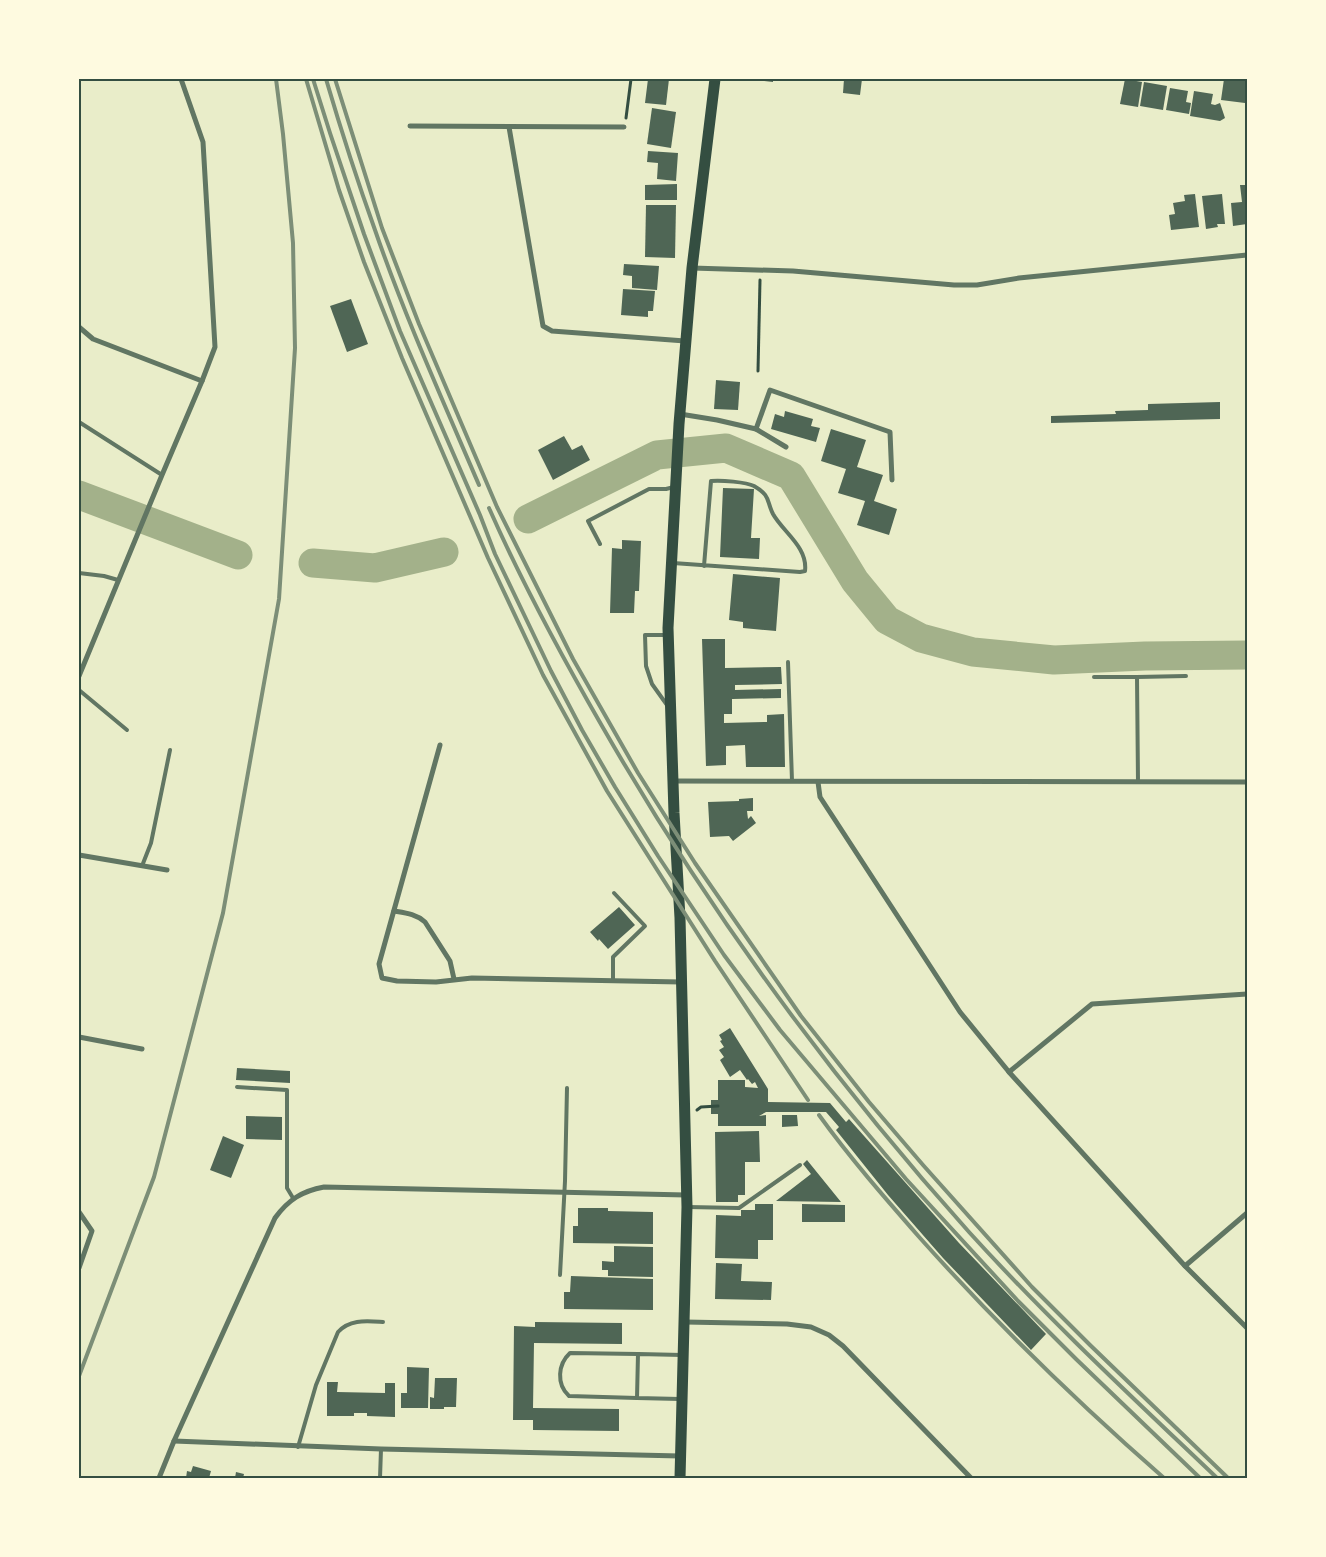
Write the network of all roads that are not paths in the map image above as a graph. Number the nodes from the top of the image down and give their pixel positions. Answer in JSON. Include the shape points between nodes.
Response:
{"nodes":[{"id":1,"x":181,"y":79,"type":"edge"},
{"id":2,"x":715,"y":79,"type":"edge"},
{"id":3,"x":410,"y":126,"type":"dead end"},
{"id":4,"x":509,"y":127,"type":"junction"},
{"id":5,"x":624,"y":127,"type":"road end"},
{"id":6,"x":1247,"y":255,"type":"edge"},
{"id":7,"x":692,"y":268,"type":"junction"},
{"id":8,"x":79,"y":327,"type":"edge"},
{"id":9,"x":686,"y":341,"type":"junction"},
{"id":10,"x":202,"y":381,"type":"junction"},
{"id":11,"x":680,"y":414,"type":"junction"},
{"id":12,"x":79,"y":422,"type":"edge"},
{"id":13,"x":756,"y":429,"type":"junction"},
{"id":14,"x":786,"y":447,"type":"dead end"},
{"id":15,"x":162,"y":475,"type":"junction"},
{"id":16,"x":892,"y":480,"type":"dead end"},
{"id":17,"x":674,"y":487,"type":"junction"},
{"id":18,"x":600,"y":544,"type":"dead end"},
{"id":19,"x":671,"y":563,"type":"junction"},
{"id":20,"x":704,"y":566,"type":"junction"},
{"id":21,"x":79,"y":573,"type":"edge"},
{"id":22,"x":118,"y":580,"type":"junction"},
{"id":23,"x":669,"y":636,"type":"junction"},
{"id":24,"x":788,"y":662,"type":"dead end"},
{"id":25,"x":79,"y":676,"type":"edge"},
{"id":26,"x":1186,"y":676,"type":"dead end"},
{"id":27,"x":1094,"y":677,"type":"dead end"},
{"id":28,"x":1137,"y":677,"type":"junction"},
{"id":29,"x":79,"y":690,"type":"edge"},
{"id":30,"x":670,"y":710,"type":"junction"},
{"id":31,"x":127,"y":730,"type":"dead end"},
{"id":32,"x":440,"y":745,"type":"dead end"},
{"id":33,"x":170,"y":750,"type":"dead end"},
{"id":34,"x":673,"y":781,"type":"junction"},
{"id":35,"x":792,"y":781,"type":"junction"},
{"id":36,"x":818,"y":782,"type":"junction"},
{"id":37,"x":1138,"y":782,"type":"junction"},
{"id":38,"x":1247,"y":782,"type":"edge"},
{"id":39,"x":79,"y":855,"type":"edge"},
{"id":40,"x":142,"y":866,"type":"junction"},
{"id":41,"x":167,"y":870,"type":"dead end"},
{"id":42,"x":614,"y":893,"type":"dead end"},
{"id":43,"x":394,"y":910,"type":"junction"},
{"id":44,"x":454,"y":979,"type":"junction"},
{"id":45,"x":613,"y":981,"type":"junction"},
{"id":46,"x":681,"y":982,"type":"junction"},
{"id":47,"x":1247,"y":994,"type":"edge"},
{"id":48,"x":79,"y":1037,"type":"edge"},
{"id":49,"x":142,"y":1049,"type":"dead end"},
{"id":50,"x":1009,"y":1072,"type":"junction"},
{"id":51,"x":237,"y":1087,"type":"dead end"},
{"id":52,"x":567,"y":1088,"type":"dead end"},
{"id":53,"x":800,"y":1165,"type":"dead end"},
{"id":54,"x":564,"y":1191,"type":"junction"},
{"id":55,"x":686,"y":1194,"type":"junction"},
{"id":56,"x":293,"y":1198,"type":"junction"},
{"id":57,"x":687,"y":1207,"type":"junction"},
{"id":58,"x":79,"y":1212,"type":"edge"},
{"id":59,"x":1247,"y":1213,"type":"edge"},
{"id":60,"x":1184,"y":1266,"type":"junction"},
{"id":61,"x":79,"y":1268,"type":"edge"},
{"id":62,"x":560,"y":1274,"type":"dead end"},
{"id":63,"x":383,"y":1322,"type":"dead end"},
{"id":64,"x":684,"y":1322,"type":"junction"},
{"id":65,"x":1247,"y":1328,"type":"edge"},
{"id":66,"x":638,"y":1354,"type":"junction"},
{"id":67,"x":684,"y":1355,"type":"junction"},
{"id":68,"x":637,"y":1398,"type":"junction"},
{"id":69,"x":682,"y":1399,"type":"junction"},
{"id":70,"x":174,"y":1441,"type":"junction"},
{"id":71,"x":298,"y":1446,"type":"junction"},
{"id":72,"x":381,"y":1449,"type":"junction"},
{"id":73,"x":681,"y":1456,"type":"junction"},
{"id":74,"x":159,"y":1478,"type":"edge"},
{"id":75,"x":380,"y":1478,"type":"edge"},
{"id":76,"x":680,"y":1478,"type":"edge"},
{"id":77,"x":971,"y":1478,"type":"edge"}],
"edges":[{"from":1,"to":10,"type":"street","via":[[203,142],[215,347]]},
{"from":2,"to":7,"type":"main road"},
{"from":3,"to":4,"type":"street"},
{"from":4,"to":5,"type":"street"},
{"from":4,"to":9,"type":"street","via":[[543,326],[552,331]]},
{"from":6,"to":7,"type":"street","via":[[1019,278],[977,286]]},
{"from":7,"to":9,"type":"main road"},
{"from":8,"to":10,"type":"street","via":[[94,338]]},
{"from":9,"to":11,"type":"main road"},
{"from":10,"to":15,"type":"street"},
{"from":11,"to":13,"type":"street"},
{"from":11,"to":17,"type":"main road"},
{"from":12,"to":15,"type":"lane"},
{"from":13,"to":14,"type":"street"},
{"from":13,"to":16,"type":"street","via":[[770,390],[890,432]]},
{"from":15,"to":22,"type":"street"},
{"from":17,"to":18,"type":"lane","via":[[649,489],[588,520]]},
{"from":17,"to":19,"type":"main road"},
{"from":19,"to":20,"type":"lane"},
{"from":19,"to":23,"type":"main road"},
{"from":20,"to":20,"type":"lane","via":[[800,572],[805,571],[806,565],[798,544],[773,514],[767,496],[752,485],[718,480],[712,481]]},
{"from":21,"to":22,"type":"lane"},
{"from":22,"to":25,"type":"street"},
{"from":23,"to":30,"type":"main road"},
{"from":23,"to":30,"type":"lane","via":[[644,635],[646,666],[652,684]]},
{"from":24,"to":35,"type":"lane"},
{"from":26,"to":28,"type":"lane"},
{"from":27,"to":28,"type":"lane"},
{"from":28,"to":37,"type":"lane"},
{"from":29,"to":31,"type":"lane"},
{"from":30,"to":34,"type":"main road"},
{"from":32,"to":43,"type":"street"},
{"from":33,"to":40,"type":"lane","via":[[151,843]]},
{"from":34,"to":35,"type":"street"},
{"from":34,"to":46,"type":"main road"},
{"from":35,"to":36,"type":"street"},
{"from":36,"to":37,"type":"street"},
{"from":36,"to":50,"type":"street","via":[[820,797],[949,996]]},
{"from":37,"to":38,"type":"street"},
{"from":39,"to":40,"type":"street"},
{"from":40,"to":41,"type":"street"},
{"from":42,"to":45,"type":"lane","via":[[645,926],[613,957]]},
{"from":43,"to":44,"type":"street","via":[[413,914],[425,922],[450,961]]},
{"from":43,"to":44,"type":"street","via":[[379,964],[382,978],[436,982]]},
{"from":44,"to":45,"type":"street"},
{"from":45,"to":46,"type":"street"},
{"from":46,"to":55,"type":"main road"},
{"from":47,"to":50,"type":"street","via":[[1092,1004]]},
{"from":48,"to":49,"type":"street"},
{"from":50,"to":60,"type":"street"},
{"from":51,"to":56,"type":"lane","via":[[287,1090],[287,1188]]},
{"from":52,"to":54,"type":"lane"},
{"from":53,"to":57,"type":"lane","via":[[739,1208]]},
{"from":54,"to":55,"type":"street"},
{"from":54,"to":56,"type":"street","via":[[324,1187]]},
{"from":54,"to":62,"type":"lane"},
{"from":55,"to":57,"type":"main road"},
{"from":56,"to":70,"type":"street","via":[[275,1218]]},
{"from":57,"to":64,"type":"main road"},
{"from":58,"to":61,"type":"street","via":[[92,1231]]},
{"from":59,"to":60,"type":"street"},
{"from":60,"to":65,"type":"street"},
{"from":63,"to":71,"type":"lane","via":[[364,1320],[344,1326],[338,1332],[326,1357]]},
{"from":64,"to":67,"type":"main road"},
{"from":64,"to":77,"type":"street","via":[[787,1324],[811,1327],[829,1334]]},
{"from":66,"to":67,"type":"lane"},
{"from":66,"to":68,"type":"lane"},
{"from":66,"to":68,"type":"lane","via":[[570,1353],[563,1360],[560,1373],[561,1385],[569,1396]]},
{"from":67,"to":69,"type":"main road"},
{"from":68,"to":69,"type":"lane"},
{"from":69,"to":73,"type":"main road"},
{"from":70,"to":71,"type":"street"},
{"from":70,"to":74,"type":"street"},
{"from":71,"to":72,"type":"street"},
{"from":72,"to":73,"type":"street"},
{"from":72,"to":75,"type":"lane"},
{"from":73,"to":76,"type":"main road"}]}
